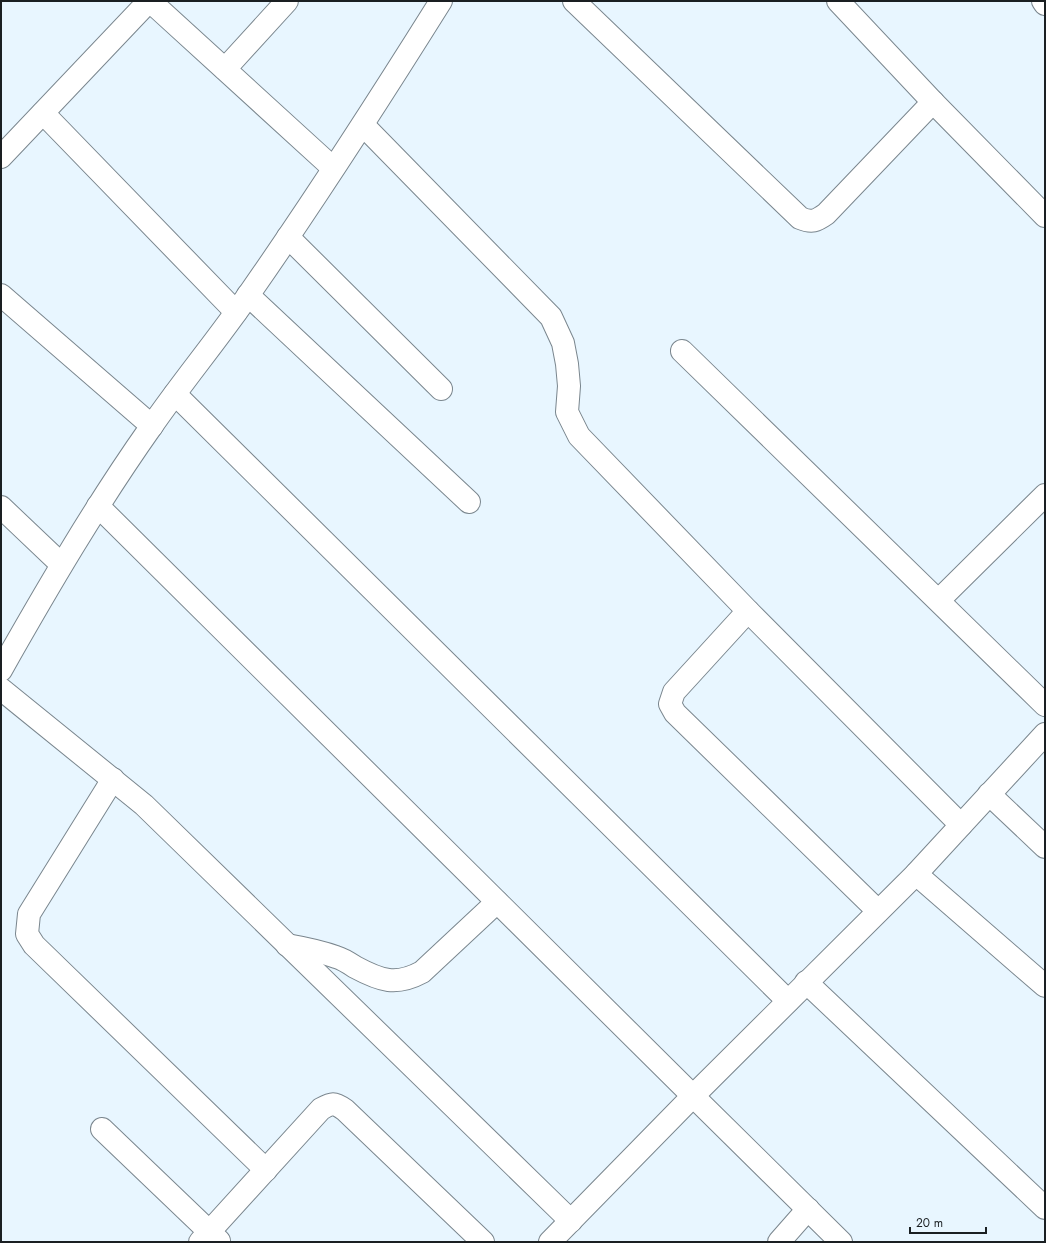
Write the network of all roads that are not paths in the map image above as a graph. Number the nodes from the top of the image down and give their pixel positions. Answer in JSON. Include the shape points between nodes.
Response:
{"nodes":[{"id":1,"x":150,"y":1,"type":"edge"},
{"id":2,"x":287,"y":1,"type":"edge"},
{"id":3,"x":442,"y":1,"type":"edge"},
{"id":4,"x":574,"y":1,"type":"edge"},
{"id":5,"x":838,"y":1,"type":"edge"},
{"id":6,"x":1042,"y":1,"type":"edge"},
{"id":7,"x":1045,"y":4,"type":"edge"},
{"id":8,"x":225,"y":69,"type":"junction"},
{"id":9,"x":934,"y":102,"type":"junction"},
{"id":10,"x":43,"y":113,"type":"junction"},
{"id":11,"x":363,"y":125,"type":"junction"},
{"id":12,"x":1,"y":157,"type":"edge"},
{"id":13,"x":333,"y":168,"type":"junction"},
{"id":14,"x":1045,"y":216,"type":"edge"},
{"id":15,"x":288,"y":237,"type":"junction"},
{"id":16,"x":1,"y":295,"type":"edge"},
{"id":17,"x":242,"y":304,"type":"junction"},
{"id":18,"x":682,"y":351,"type":"dead end"},
{"id":19,"x":442,"y":389,"type":"dead end"},
{"id":20,"x":175,"y":394,"type":"junction"},
{"id":21,"x":152,"y":426,"type":"junction"},
{"id":22,"x":1045,"y":495,"type":"edge"},
{"id":23,"x":469,"y":502,"type":"dead end"},
{"id":24,"x":98,"y":506,"type":"junction"},
{"id":25,"x":1,"y":508,"type":"edge"},
{"id":26,"x":62,"y":564,"type":"junction"},
{"id":27,"x":939,"y":600,"type":"junction"},
{"id":28,"x":748,"y":611,"type":"junction"},
{"id":29,"x":1,"y":670,"type":"edge"},
{"id":30,"x":1,"y":689,"type":"edge"},
{"id":31,"x":1045,"y":705,"type":"edge"},
{"id":32,"x":1045,"y":734,"type":"edge"},
{"id":33,"x":112,"y":779,"type":"junction"},
{"id":34,"x":989,"y":794,"type":"junction"},
{"id":35,"x":961,"y":825,"type":"junction"},
{"id":36,"x":1045,"y":847,"type":"edge"},
{"id":37,"x":916,"y":874,"type":"junction"},
{"id":38,"x":497,"y":902,"type":"junction"},
{"id":39,"x":878,"y":911,"type":"junction"},
{"id":40,"x":287,"y":945,"type":"junction"},
{"id":41,"x":806,"y":982,"type":"junction"},
{"id":42,"x":1045,"y":986,"type":"edge"},
{"id":43,"x":788,"y":1001,"type":"junction"},
{"id":44,"x":693,"y":1096,"type":"junction"},
{"id":45,"x":102,"y":1128,"type":"dead end"},
{"id":46,"x":266,"y":1170,"type":"junction"},
{"id":47,"x":1045,"y":1208,"type":"edge"},
{"id":48,"x":808,"y":1209,"type":"junction"},
{"id":49,"x":571,"y":1221,"type":"junction"},
{"id":50,"x":210,"y":1239,"type":"edge"},
{"id":51,"x":483,"y":1242,"type":"edge"},
{"id":52,"x":550,"y":1242,"type":"edge"},
{"id":53,"x":779,"y":1242,"type":"edge"},
{"id":54,"x":841,"y":1242,"type":"edge"}],
"edges":[{"from":1,"to":8,"type":"street"},
{"from":1,"to":10,"type":"street"},
{"from":2,"to":8,"type":"street"},
{"from":3,"to":11,"type":"street"},
{"from":4,"to":9,"type":"street","via":[[800,218],[809,222],[818,220],[826,214]]},
{"from":5,"to":9,"type":"street"},
{"from":6,"to":7,"type":"street"},
{"from":8,"to":13,"type":"street"},
{"from":9,"to":14,"type":"street"},
{"from":10,"to":12,"type":"street"},
{"from":10,"to":17,"type":"street"},
{"from":11,"to":13,"type":"street"},
{"from":11,"to":28,"type":"street","via":[[551,317],[563,343],[567,364],[567,412],[579,436]]},
{"from":13,"to":15,"type":"street"},
{"from":15,"to":17,"type":"street"},
{"from":15,"to":19,"type":"street"},
{"from":16,"to":21,"type":"street"},
{"from":17,"to":20,"type":"street"},
{"from":17,"to":23,"type":"street"},
{"from":18,"to":27,"type":"street"},
{"from":20,"to":21,"type":"street"},
{"from":20,"to":43,"type":"street"},
{"from":21,"to":24,"type":"street"},
{"from":22,"to":27,"type":"street"},
{"from":24,"to":26,"type":"street"},
{"from":24,"to":38,"type":"street"},
{"from":25,"to":26,"type":"street"},
{"from":26,"to":29,"type":"street"},
{"from":27,"to":31,"type":"street"},
{"from":28,"to":35,"type":"street"},
{"from":28,"to":39,"type":"street","via":[[674,692],[670,704],[675,713]]},
{"from":30,"to":33,"type":"street"},
{"from":32,"to":34,"type":"street"},
{"from":33,"to":40,"type":"street","via":[[144,805]]},
{"from":33,"to":46,"type":"street","via":[[29,914],[27,934],[34,945]]},
{"from":34,"to":35,"type":"street"},
{"from":34,"to":36,"type":"street"},
{"from":35,"to":37,"type":"street"},
{"from":37,"to":39,"type":"street"},
{"from":37,"to":42,"type":"street"},
{"from":38,"to":40,"type":"street","via":[[422,972],[398,982],[367,973],[338,957]]},
{"from":38,"to":44,"type":"street"},
{"from":39,"to":41,"type":"street"},
{"from":40,"to":49,"type":"street"},
{"from":41,"to":43,"type":"street"},
{"from":41,"to":47,"type":"street"},
{"from":43,"to":44,"type":"street"},
{"from":44,"to":48,"type":"street"},
{"from":44,"to":49,"type":"street"},
{"from":45,"to":50,"type":"street"},
{"from":46,"to":50,"type":"street"},
{"from":46,"to":51,"type":"street","via":[[321,1109],[331,1104],[337,1105]]},
{"from":48,"to":53,"type":"street"},
{"from":48,"to":54,"type":"street"},
{"from":49,"to":52,"type":"street"}]}
